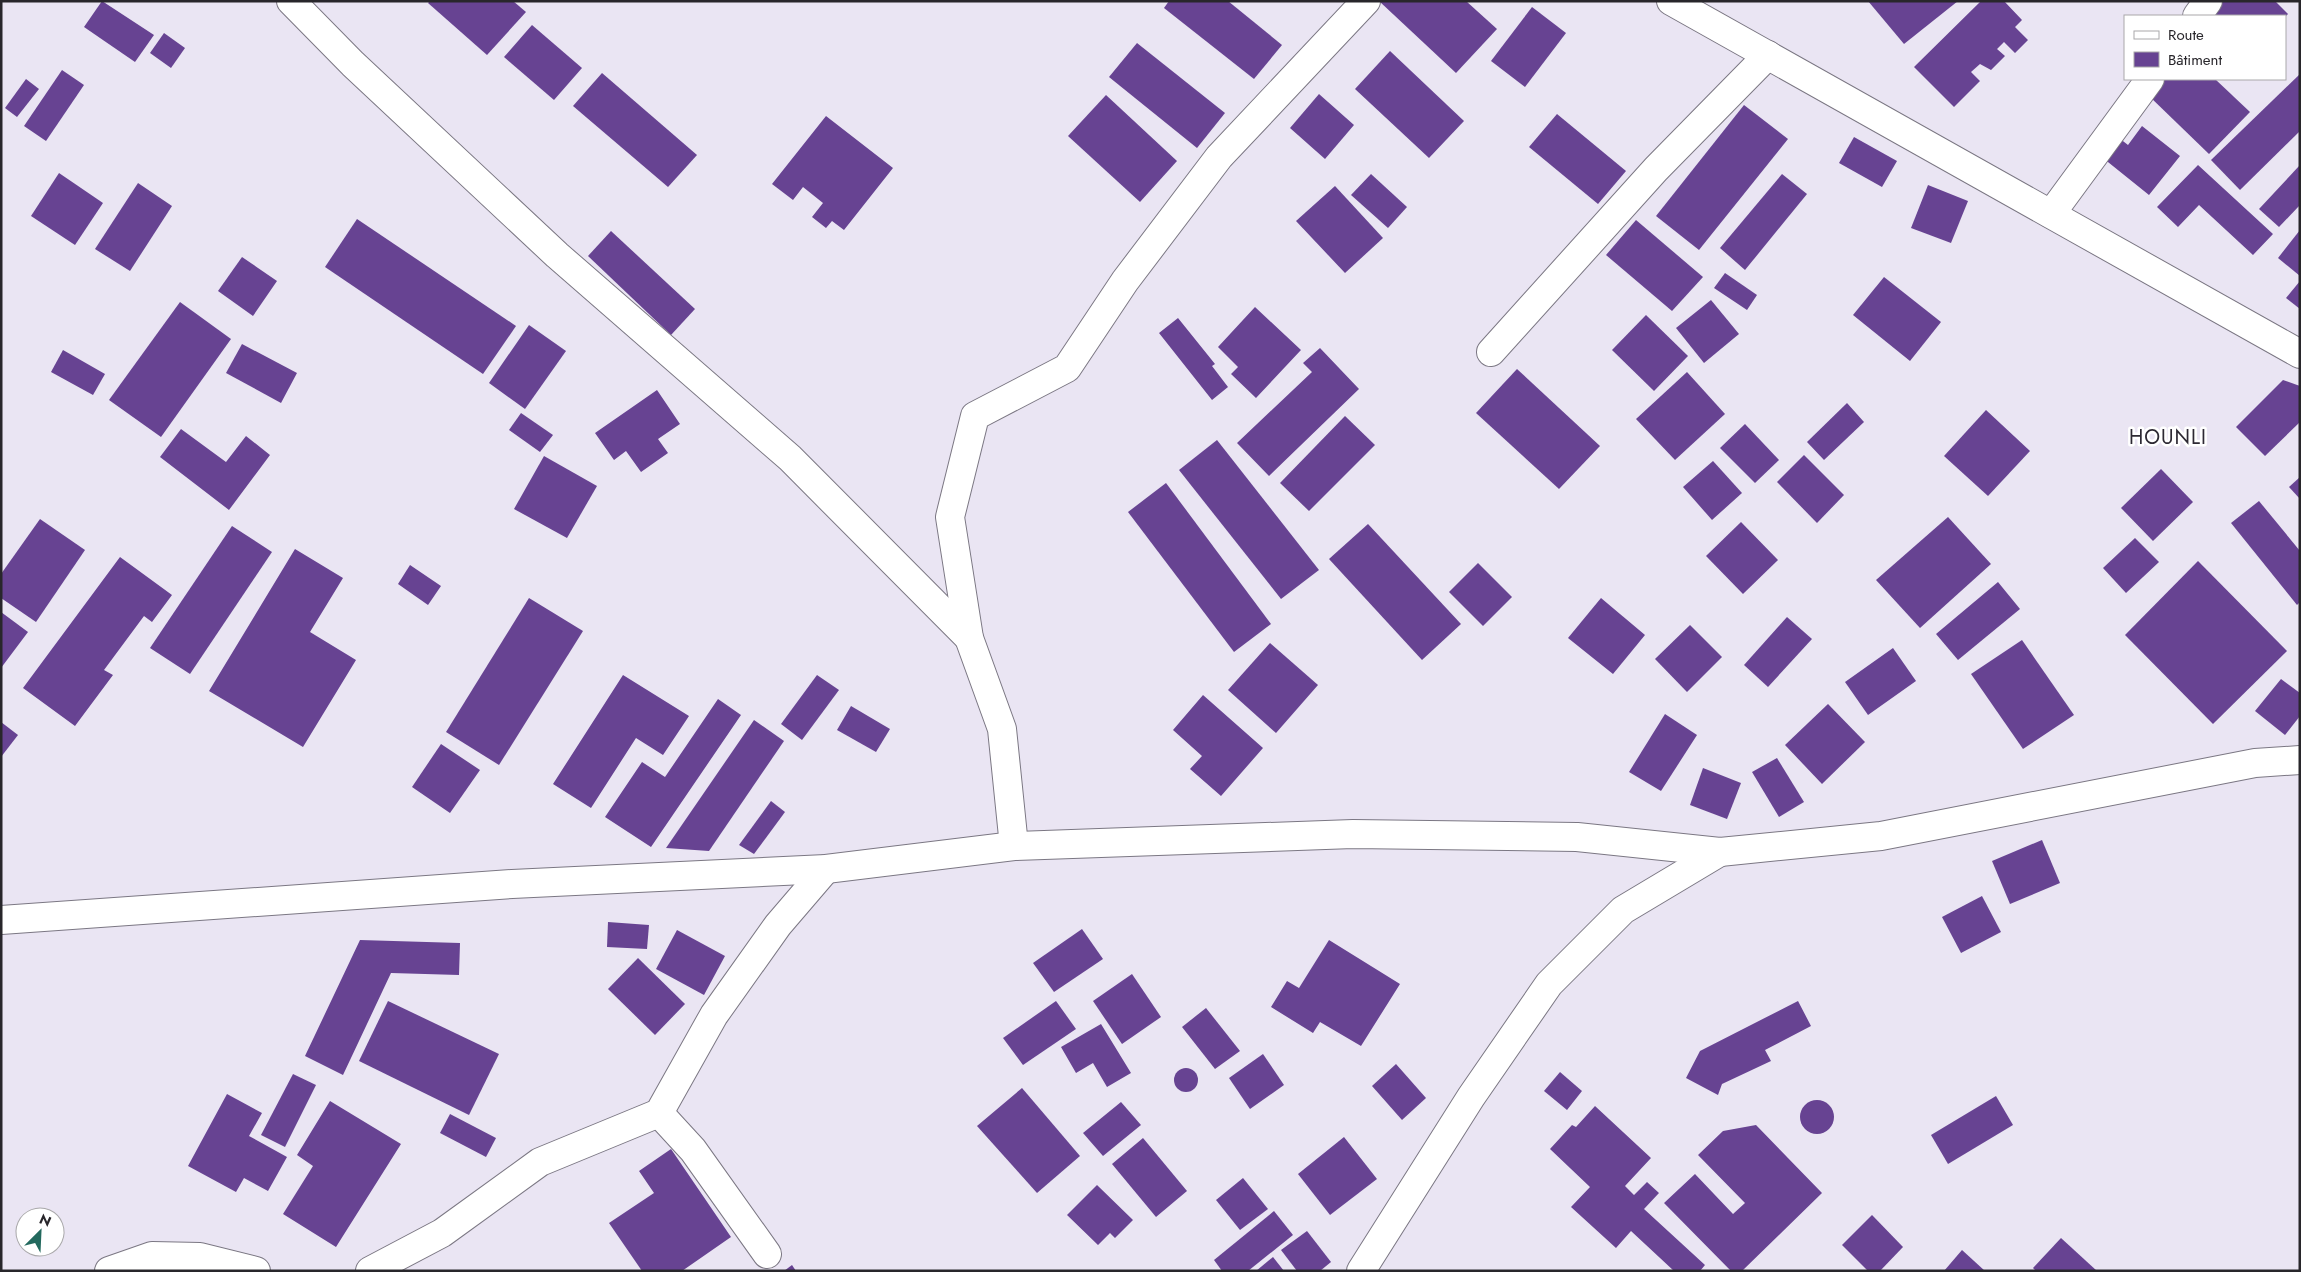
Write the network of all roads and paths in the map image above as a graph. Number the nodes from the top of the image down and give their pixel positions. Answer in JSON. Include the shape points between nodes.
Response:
{"nodes":[{"id":1,"x":291,"y":1,"type":"edge"},
{"id":2,"x":1366,"y":1,"type":"edge"},
{"id":3,"x":1671,"y":1,"type":"edge"},
{"id":4,"x":2208,"y":1,"type":"edge"},
{"id":5,"x":2198,"y":15,"type":"edge"},
{"id":6,"x":1768,"y":55,"type":"junction"},
{"id":7,"x":2149,"y":80,"type":"edge"},
{"id":8,"x":2051,"y":214,"type":"junction"},
{"id":9,"x":1491,"y":352,"type":"dead end"},
{"id":10,"x":2300,"y":354,"type":"edge"},
{"id":11,"x":969,"y":638,"type":"junction"},
{"id":12,"x":2300,"y":760,"type":"edge"},
{"id":13,"x":1014,"y":846,"type":"junction"},
{"id":14,"x":1720,"y":852,"type":"junction"},
{"id":15,"x":826,"y":869,"type":"junction"},
{"id":16,"x":1,"y":920,"type":"edge"},
{"id":17,"x":659,"y":1113,"type":"junction"},
{"id":18,"x":767,"y":1254,"type":"dead end"},
{"id":19,"x":109,"y":1271,"type":"edge"},
{"id":20,"x":256,"y":1271,"type":"edge"},
{"id":21,"x":370,"y":1271,"type":"edge"},
{"id":22,"x":1362,"y":1271,"type":"edge"}],
"edges":[{"from":1,"to":11,"type":"street","via":[[353,64],[550,248],[790,458]]},
{"from":2,"to":11,"type":"street","via":[[1219,157],[1125,281],[1066,368],[975,416],[950,517]]},
{"from":3,"to":6,"type":"street"},
{"from":4,"to":5,"type":"street"},
{"from":6,"to":8,"type":"street"},
{"from":6,"to":9,"type":"street","via":[[1656,169]]},
{"from":7,"to":8,"type":"street"},
{"from":8,"to":10,"type":"street"},
{"from":11,"to":13,"type":"street","via":[[1002,728]]},
{"from":12,"to":14,"type":"street","via":[[2255,763],[1881,836]]},
{"from":13,"to":14,"type":"street","via":[[1353,834],[1577,837]]},
{"from":13,"to":15,"type":"street"},
{"from":14,"to":22,"type":"street","via":[[1624,910],[1548,984],[1471,1097]]},
{"from":15,"to":16,"type":"street","via":[[512,884]]},
{"from":15,"to":17,"type":"street","via":[[778,926],[714,1015]]},
{"from":17,"to":18,"type":"street","via":[[693,1150]]},
{"from":17,"to":21,"type":"street","via":[[540,1162],[442,1233]]},
{"from":19,"to":20,"type":"street","via":[[152,1256],[200,1258]]}]}
